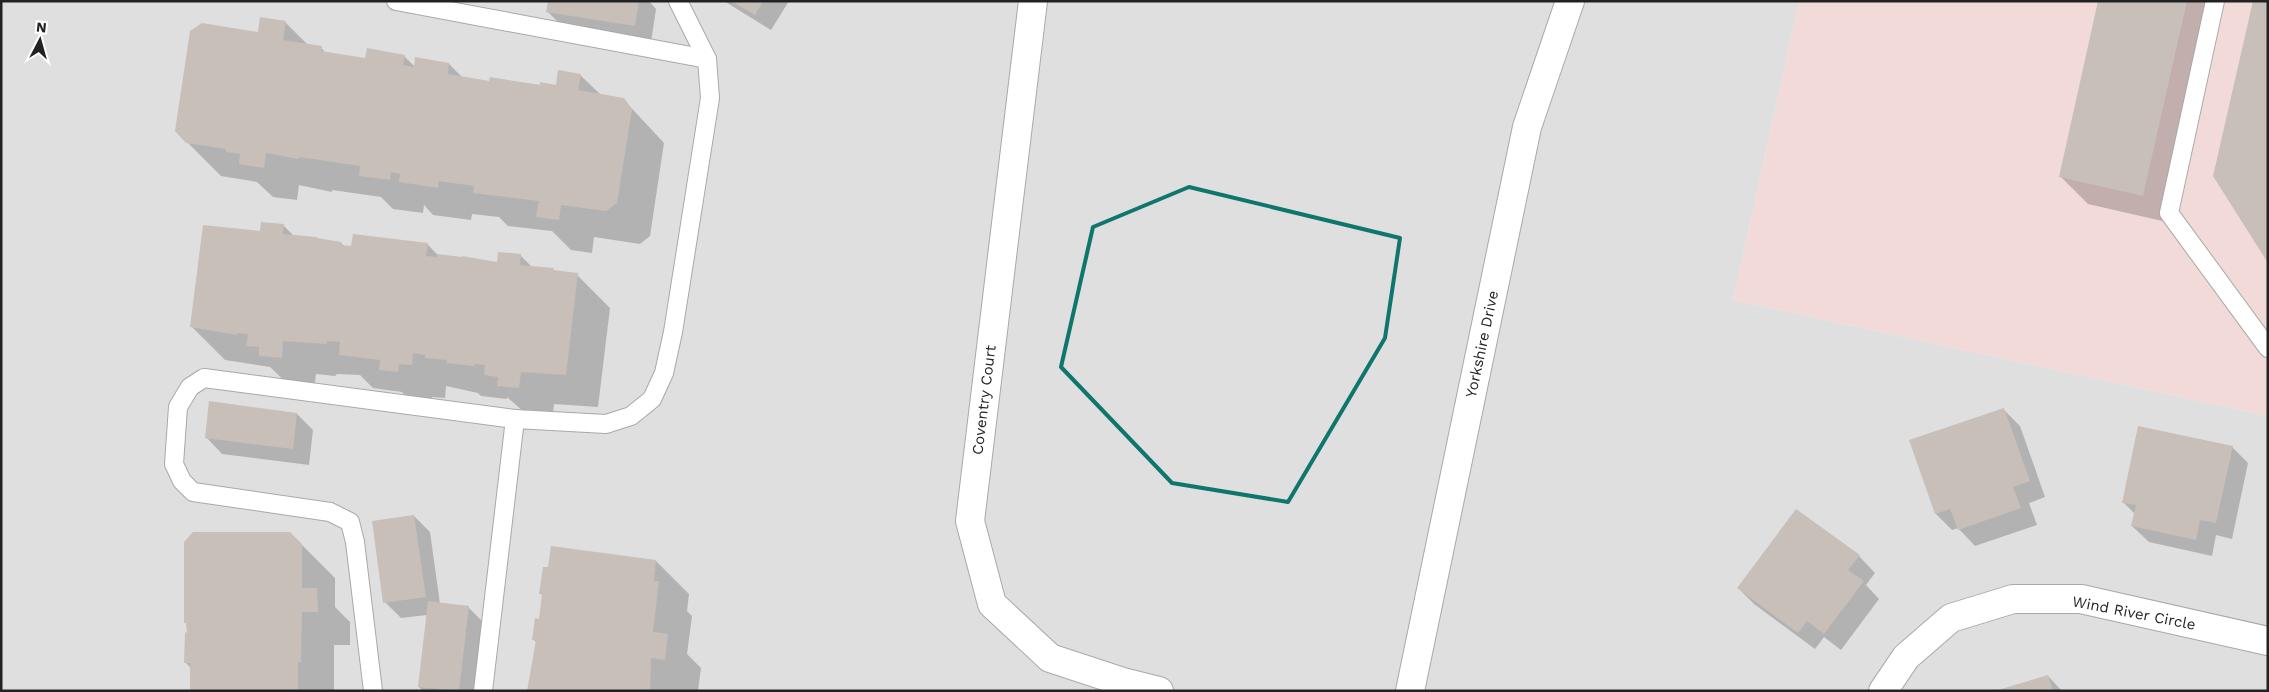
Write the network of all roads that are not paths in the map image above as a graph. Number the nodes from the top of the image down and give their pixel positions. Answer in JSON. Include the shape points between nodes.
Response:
{"nodes":[{"id":1,"x":396,"y":1,"type":"edge"},
{"id":2,"x":678,"y":1,"type":"edge"},
{"id":3,"x":1033,"y":1,"type":"edge"},
{"id":4,"x":1570,"y":1,"type":"edge"},
{"id":5,"x":2215,"y":1,"type":"edge"},
{"id":6,"x":707,"y":59,"type":"junction"},
{"id":7,"x":2268,"y":348,"type":"edge"},
{"id":8,"x":515,"y":419,"type":"junction"},
{"id":9,"x":2268,"y":641,"type":"edge"},
{"id":10,"x":373,"y":691,"type":"edge"},
{"id":11,"x":483,"y":691,"type":"edge"},
{"id":12,"x":1159,"y":691,"type":"edge"},
{"id":13,"x":1410,"y":691,"type":"edge"},
{"id":14,"x":1883,"y":691,"type":"edge"}],
"edges":[{"from":1,"to":6,"type":"lane"},
{"from":2,"to":6,"type":"lane"},
{"from":3,"to":12,"type":"street","name":"Coventry Court","via":[[970,521],[992,604],[1050,658]]},
{"from":4,"to":13,"type":"street","name":"Yorkshire Drive","via":[[1527,127]]},
{"from":5,"to":7,"type":"lane","via":[[2170,213]]},
{"from":6,"to":8,"type":"lane","via":[[710,98],[675,322],[664,373],[652,399],[631,416],[606,424]]},
{"from":8,"to":10,"type":"lane","via":[[204,378],[190,387],[178,407],[174,464],[182,481],[193,492],[330,512],[350,522]]},
{"from":8,"to":11,"type":"lane"},
{"from":9,"to":14,"type":"street","name":"Wind River Circle","via":[[2081,599],[2013,600],[1951,618],[1906,657]]}]}
